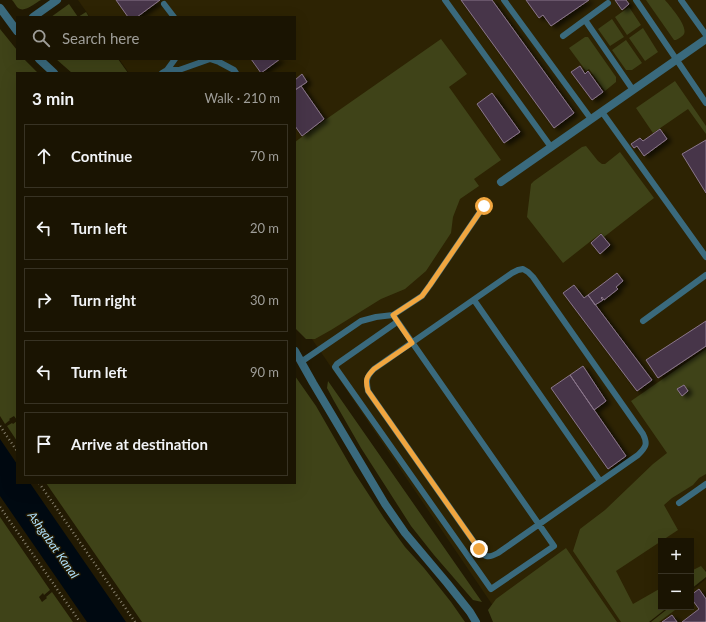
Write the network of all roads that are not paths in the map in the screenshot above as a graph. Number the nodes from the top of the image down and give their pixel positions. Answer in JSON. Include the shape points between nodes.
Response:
{"nodes":[{"id":1,"x":57,"y":0,"type":"edge"},
{"id":2,"x":445,"y":0,"type":"edge"},
{"id":3,"x":504,"y":0,"type":"edge"},
{"id":4,"x":636,"y":0,"type":"edge"},
{"id":5,"x":681,"y":0,"type":"edge"},
{"id":6,"x":164,"y":4,"type":"dead end"},
{"id":7,"x":608,"y":4,"type":"dead end"},
{"id":8,"x":0,"y":8,"type":"edge"},
{"id":9,"x":33,"y":16,"type":"edge"},
{"id":10,"x":173,"y":16,"type":"edge"},
{"id":11,"x":584,"y":20,"type":"junction"},
{"id":12,"x":16,"y":29,"type":"edge"},
{"id":13,"x":706,"y":35,"type":"edge"},
{"id":14,"x":563,"y":36,"type":"dead end"},
{"id":15,"x":706,"y":39,"type":"edge"},
{"id":16,"x":40,"y":60,"type":"edge"},
{"id":17,"x":174,"y":60,"type":"edge"},
{"id":18,"x":200,"y":60,"type":"edge"},
{"id":19,"x":213,"y":60,"type":"edge"},
{"id":20,"x":676,"y":60,"type":"junction"},
{"id":21,"x":164,"y":71,"type":"edge"},
{"id":22,"x":53,"y":72,"type":"edge"},
{"id":23,"x":235,"y":72,"type":"edge"},
{"id":24,"x":633,"y":90,"type":"junction"},
{"id":25,"x":704,"y":95,"type":"edge"},
{"id":26,"x":706,"y":103,"type":"edge"},
{"id":27,"x":602,"y":112,"type":"junction"},
{"id":28,"x":591,"y":119,"type":"junction"},
{"id":29,"x":551,"y":147,"type":"junction"},
{"id":30,"x":501,"y":182,"type":"dead end"},
{"id":31,"x":484,"y":206,"type":"dead end"},
{"id":32,"x":706,"y":257,"type":"edge"},
{"id":33,"x":706,"y":275,"type":"edge"},
{"id":34,"x":474,"y":300,"type":"junction"},
{"id":35,"x":393,"y":315,"type":"junction"},
{"id":36,"x":643,"y":321,"type":"dead end"},
{"id":37,"x":397,"y":322,"type":"junction"},
{"id":38,"x":412,"y":343,"type":"junction"},
{"id":39,"x":296,"y":353,"type":"edge"},
{"id":40,"x":301,"y":362,"type":"junction"},
{"id":41,"x":600,"y":481,"type":"junction"},
{"id":42,"x":706,"y":484,"type":"edge"},
{"id":43,"x":679,"y":502,"type":"dead end"},
{"id":44,"x":539,"y":524,"type":"junction"},
{"id":45,"x":476,"y":622,"type":"edge"}],
"edges":[{"from":1,"to":9,"type":"street"},
{"from":2,"to":29,"type":"lane"},
{"from":3,"to":28,"type":"lane"},
{"from":4,"to":20,"type":"lane"},
{"from":5,"to":13,"type":"lane"},
{"from":6,"to":10,"type":"lane"},
{"from":7,"to":11,"type":"lane"},
{"from":8,"to":12,"type":"street"},
{"from":11,"to":14,"type":"lane"},
{"from":11,"to":24,"type":"lane"},
{"from":15,"to":20,"type":"street"},
{"from":16,"to":22,"type":"street"},
{"from":17,"to":21,"type":"lane"},
{"from":18,"to":21,"type":"lane","via":[[180,70]]},
{"from":19,"to":23,"type":"lane"},
{"from":20,"to":24,"type":"street"},
{"from":20,"to":25,"type":"lane"},
{"from":24,"to":27,"type":"street"},
{"from":25,"to":26,"type":"lane"},
{"from":27,"to":28,"type":"street"},
{"from":27,"to":32,"type":"lane"},
{"from":28,"to":29,"type":"street"},
{"from":29,"to":30,"type":"street"},
{"from":31,"to":35,"type":"lane","via":[[422,296]]},
{"from":33,"to":36,"type":"lane"},
{"from":34,"to":38,"type":"lane"},
{"from":34,"to":41,"type":"lane"},
{"from":34,"to":41,"type":"lane","via":[[512,273],[523,269],[533,277],[582,346],[646,440],[643,451]]},
{"from":35,"to":37,"type":"lane"},
{"from":35,"to":40,"type":"lane","via":[[361,321]]},
{"from":37,"to":38,"type":"lane"},
{"from":37,"to":44,"type":"lane","via":[[335,367],[491,589],[554,546]]},
{"from":38,"to":44,"type":"lane"},
{"from":38,"to":44,"type":"lane","via":[[369,374],[368,391],[482,554],[492,556]]},
{"from":39,"to":40,"type":"street"},
{"from":40,"to":45,"type":"street","via":[[384,504]]},
{"from":41,"to":44,"type":"lane"},
{"from":42,"to":43,"type":"lane"}]}
